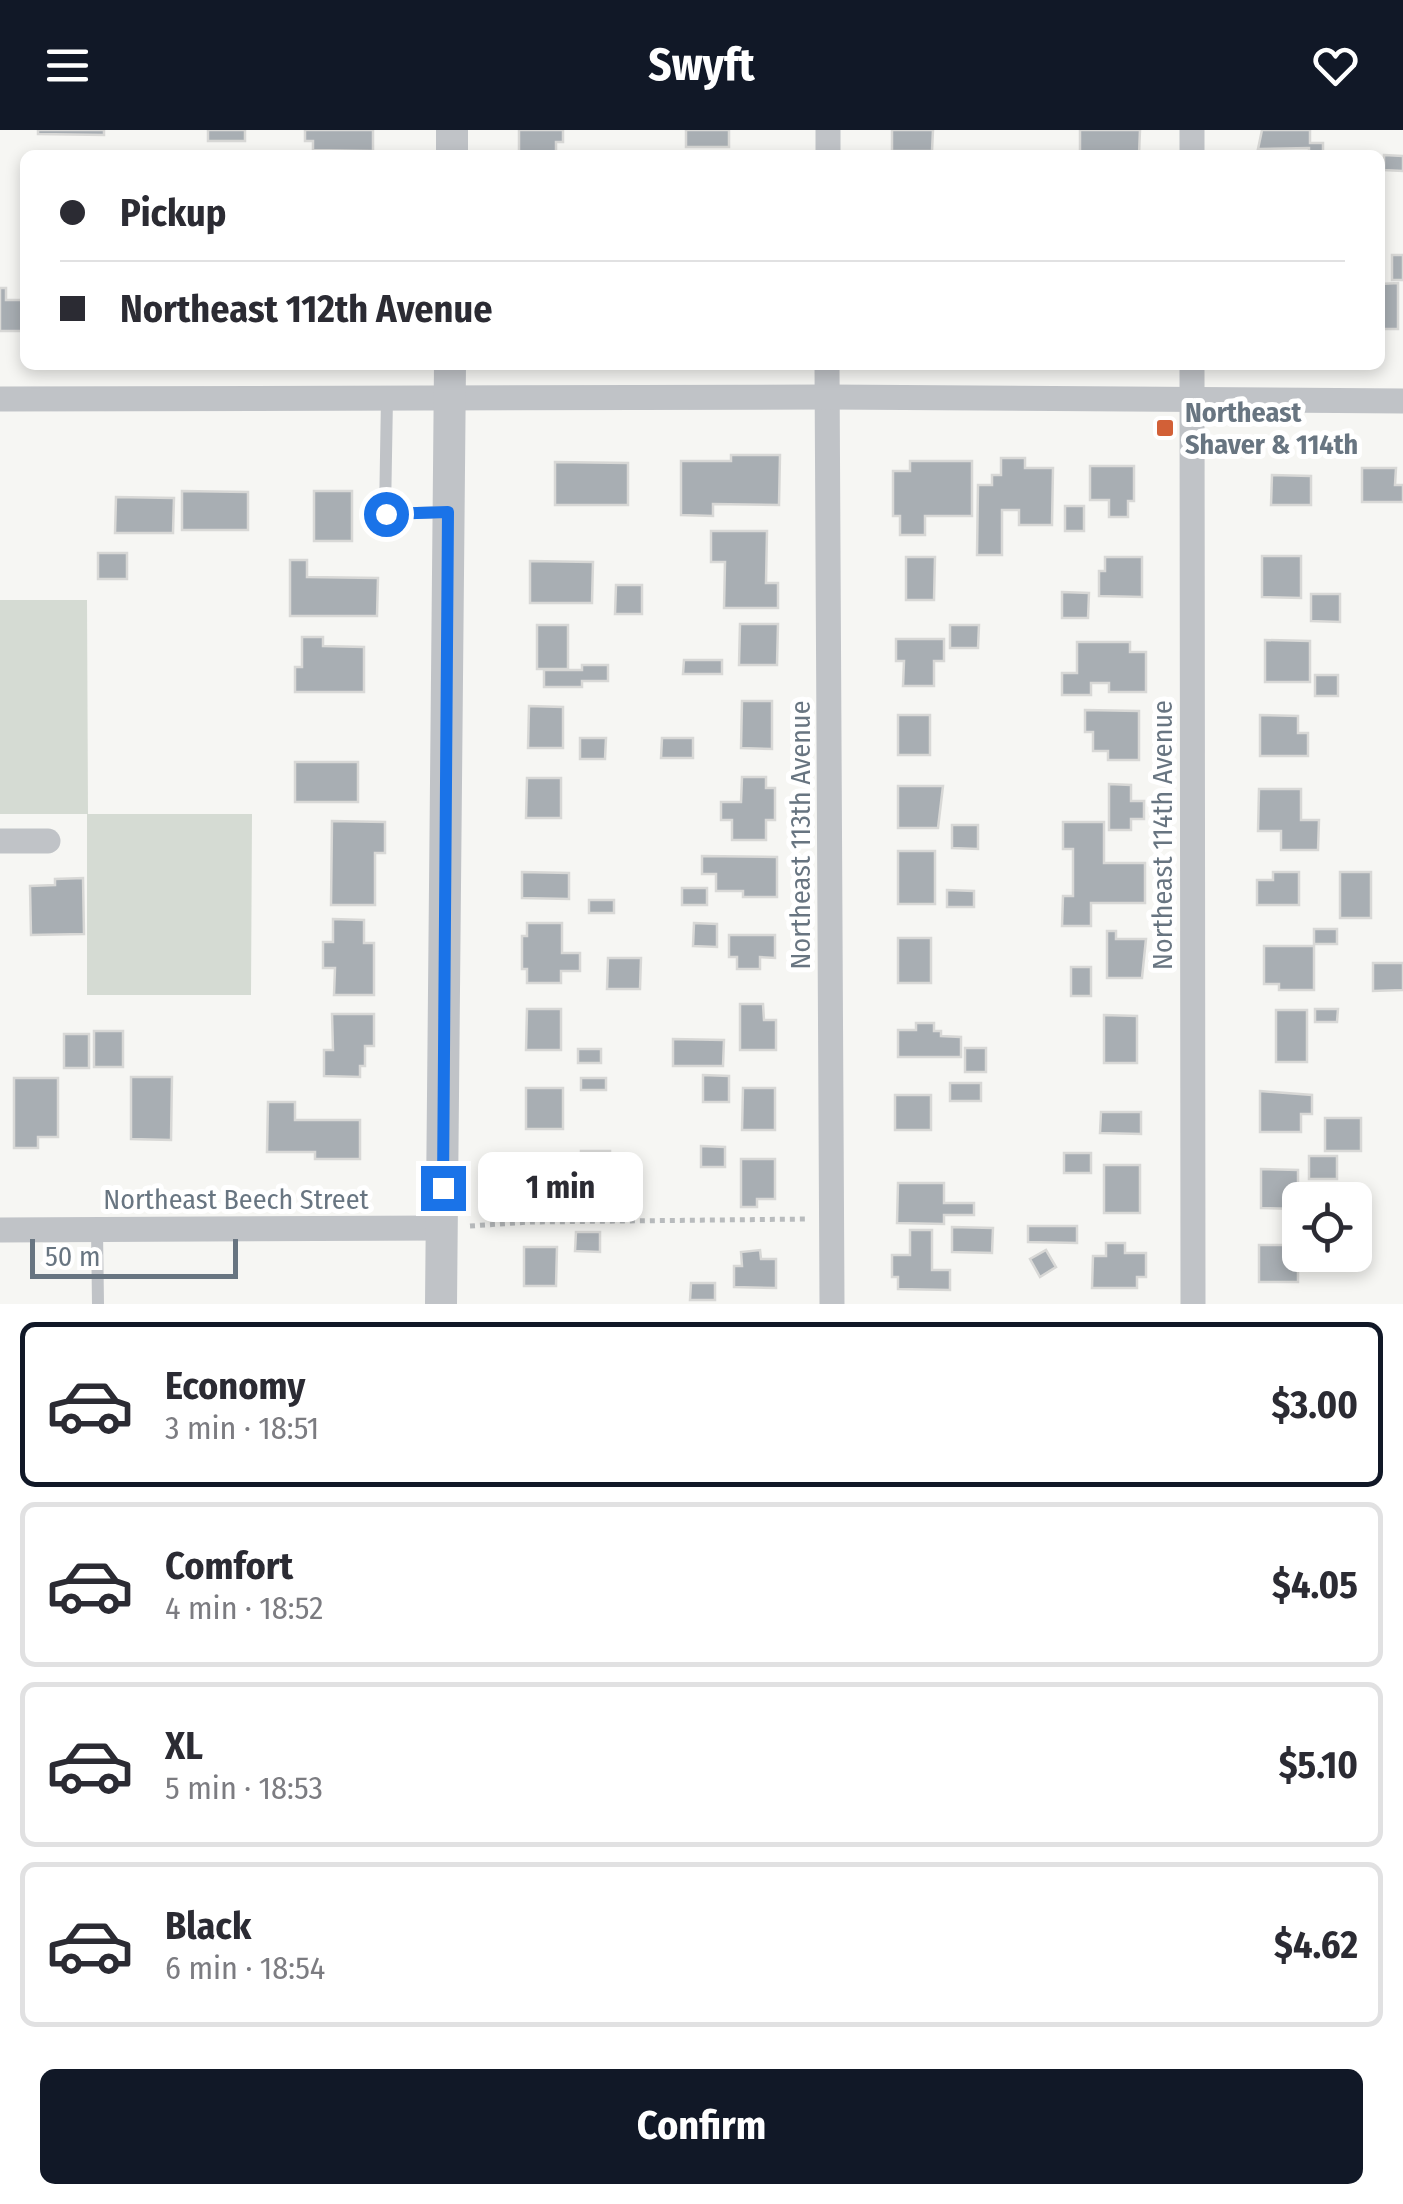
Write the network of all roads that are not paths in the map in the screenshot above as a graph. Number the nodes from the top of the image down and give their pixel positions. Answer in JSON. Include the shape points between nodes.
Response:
{"nodes":[{"id":1,"x":450,"y":370,"type":"edge"},
{"id":2,"x":827,"y":370,"type":"edge"},
{"id":3,"x":1192,"y":370,"type":"edge"},
{"id":4,"x":388,"y":398,"type":"junction"},
{"id":5,"x":450,"y":398,"type":"junction"},
{"id":6,"x":827,"y":398,"type":"junction"},
{"id":7,"x":0,"y":399,"type":"edge"},
{"id":8,"x":1192,"y":400,"type":"junction"},
{"id":9,"x":1403,"y":401,"type":"edge"},
{"id":10,"x":448,"y":512,"type":"junction"},
{"id":11,"x":0,"y":840,"type":"edge"},
{"id":12,"x":48,"y":841,"type":"dead end"},
{"id":13,"x":442,"y":1228,"type":"junction"},
{"id":14,"x":0,"y":1230,"type":"edge"},
{"id":15,"x":98,"y":1230,"type":"junction"},
{"id":16,"x":98,"y":1304,"type":"edge"},
{"id":17,"x":441,"y":1304,"type":"edge"},
{"id":18,"x":832,"y":1304,"type":"edge"},
{"id":19,"x":1194,"y":1304,"type":"edge"}],
"edges":[{"from":1,"to":5,"type":"street"},
{"from":2,"to":6,"type":"street","name":"Northeast 113th Avenue"},
{"from":3,"to":8,"type":"street","name":"Northeast 114th Avenue"},
{"from":4,"to":5,"type":"street"},
{"from":4,"to":7,"type":"street"},
{"from":4,"to":10,"type":"lane","via":[[386,514]]},
{"from":5,"to":6,"type":"street"},
{"from":5,"to":10,"type":"street"},
{"from":6,"to":8,"type":"street"},
{"from":6,"to":18,"type":"street","name":"Northeast 113th Avenue"},
{"from":8,"to":9,"type":"street"},
{"from":8,"to":19,"type":"street","name":"Northeast 114th Avenue"},
{"from":10,"to":13,"type":"street"},
{"from":11,"to":12,"type":"street"},
{"from":13,"to":15,"type":"street","name":"Northeast Beech Street"},
{"from":13,"to":17,"type":"street"},
{"from":14,"to":15,"type":"street","name":"Northeast Beech Street"},
{"from":15,"to":16,"type":"lane"}]}
